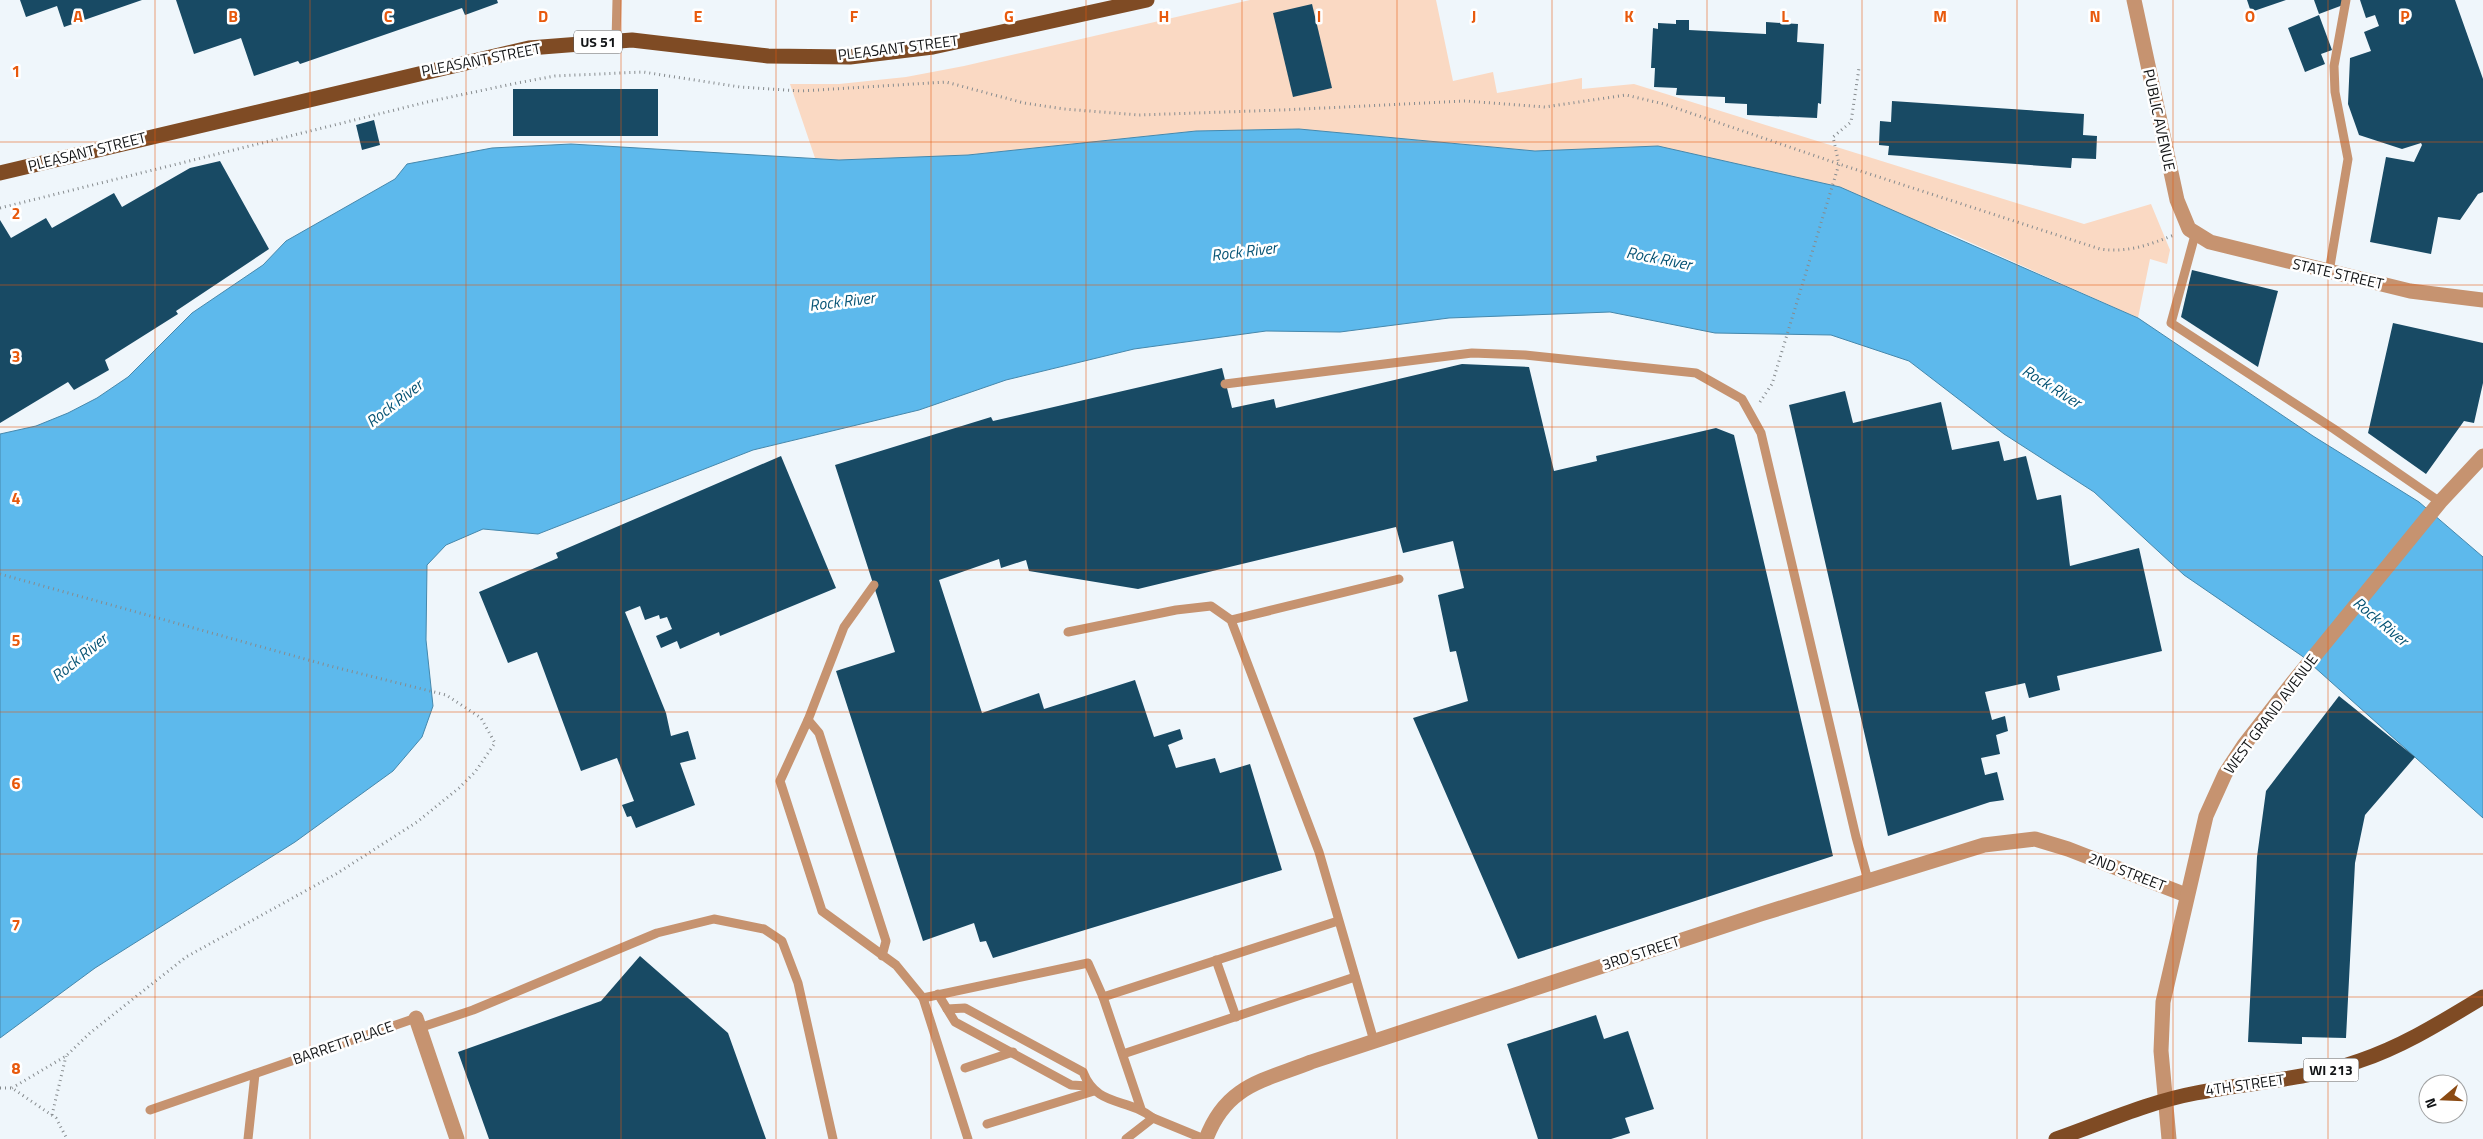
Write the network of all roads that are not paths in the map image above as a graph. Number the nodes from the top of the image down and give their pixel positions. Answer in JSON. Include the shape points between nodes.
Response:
{"nodes":[{"id":1,"x":617,"y":0,"type":"edge"},
{"id":2,"x":1147,"y":0,"type":"edge"},
{"id":3,"x":2134,"y":0,"type":"edge"},
{"id":4,"x":2346,"y":0,"type":"edge"},
{"id":5,"x":616,"y":41,"type":"junction"},
{"id":6,"x":0,"y":173,"type":"edge"},
{"id":7,"x":2192,"y":232,"type":"junction"},
{"id":8,"x":2329,"y":272,"type":"junction"},
{"id":9,"x":2483,"y":300,"type":"edge"},
{"id":10,"x":1225,"y":384,"type":"dead end"},
{"id":11,"x":2483,"y":456,"type":"edge"},
{"id":12,"x":2440,"y":502,"type":"junction"},
{"id":13,"x":1400,"y":579,"type":"dead end"},
{"id":14,"x":874,"y":584,"type":"dead end"},
{"id":15,"x":1230,"y":620,"type":"junction"},
{"id":16,"x":1068,"y":632,"type":"dead end"},
{"id":17,"x":808,"y":720,"type":"junction"},
{"id":18,"x":2068,"y":850,"type":"joint"},
{"id":19,"x":1868,"y":880,"type":"junction"},
{"id":20,"x":2186,"y":895,"type":"junction"},
{"id":21,"x":1338,"y":921,"type":"junction"},
{"id":22,"x":882,"y":956,"type":"junction"},
{"id":23,"x":1216,"y":960,"type":"junction"},
{"id":24,"x":1355,"y":977,"type":"junction"},
{"id":25,"x":938,"y":994,"type":"junction"},
{"id":26,"x":1103,"y":997,"type":"junction"},
{"id":27,"x":2483,"y":997,"type":"edge"},
{"id":28,"x":923,"y":998,"type":"junction"},
{"id":29,"x":947,"y":1009,"type":"junction"},
{"id":30,"x":1236,"y":1017,"type":"junction"},
{"id":31,"x":418,"y":1023,"type":"junction"},
{"id":32,"x":1374,"y":1041,"type":"junction"},
{"id":33,"x":1013,"y":1052,"type":"junction"},
{"id":34,"x":1123,"y":1054,"type":"junction"},
{"id":35,"x":1052,"y":1057,"type":"junction"},
{"id":36,"x":965,"y":1068,"type":"dead end"},
{"id":37,"x":1046,"y":1070,"type":"junction"},
{"id":38,"x":255,"y":1074,"type":"junction"},
{"id":39,"x":1091,"y":1088,"type":"junction"},
{"id":40,"x":2164,"y":1100,"type":"junction"},
{"id":41,"x":1141,"y":1109,"type":"junction"},
{"id":42,"x":150,"y":1110,"type":"dead end"},
{"id":43,"x":1153,"y":1118,"type":"junction"},
{"id":44,"x":987,"y":1124,"type":"dead end"},
{"id":45,"x":248,"y":1139,"type":"edge"},
{"id":46,"x":457,"y":1139,"type":"edge"},
{"id":47,"x":833,"y":1139,"type":"edge"},
{"id":48,"x":968,"y":1139,"type":"edge"},
{"id":49,"x":1126,"y":1139,"type":"edge"},
{"id":50,"x":1205,"y":1139,"type":"edge"},
{"id":51,"x":2056,"y":1139,"type":"edge"},
{"id":52,"x":2169,"y":1139,"type":"edge"}],
"edges":[{"from":1,"to":5,"type":"lane"},
{"from":2,"to":5,"type":"main road","name":"PLEASANT STREET","number":"US 51","via":[[934,47],[850,57],[768,56],[632,40]]},
{"from":3,"to":7,"type":"street","name":"PUBLIC AVENUE","via":[[2177,200]]},
{"from":4,"to":8,"type":"lane","via":[[2334,66],[2335,92],[2348,159]]},
{"from":5,"to":6,"type":"main road","name":"PLEASANT STREET","number":"US 51","via":[[529,48]]},
{"from":7,"to":8,"type":"street","name":"STATE STREET","via":[[2223,246]]},
{"from":7,"to":12,"type":"lane","via":[[2171,323]]},
{"from":8,"to":9,"type":"street","name":"STATE STREET","via":[[2410,291]]},
{"from":10,"to":19,"type":"lane","via":[[1472,353],[1696,372],[1742,399],[1761,434]]},
{"from":11,"to":12,"type":"street","name":"WEST GRAND AVENUE"},
{"from":12,"to":20,"type":"street","name":"WEST GRAND AVENUE","via":[[2290,686],[2225,774],[2206,816]]},
{"from":13,"to":15,"type":"lane"},
{"from":14,"to":17,"type":"lane","via":[[844,627]]},
{"from":15,"to":16,"type":"lane","via":[[1211,606]]},
{"from":15,"to":21,"type":"lane","via":[[1319,852]]},
{"from":17,"to":22,"type":"lane","via":[[819,733],[883,931],[886,941]]},
{"from":17,"to":22,"type":"lane","via":[[780,781],[822,911]]},
{"from":18,"to":19,"type":"street","name":"3RD STREET","via":[[2035,839],[1984,845]]},
{"from":18,"to":20,"type":"street","name":"2ND STREET"},
{"from":19,"to":32,"type":"street","name":"3RD STREET"},
{"from":20,"to":40,"type":"street","name":"WEST GRAND AVENUE","via":[[2163,1002]]},
{"from":21,"to":23,"type":"lane"},
{"from":21,"to":24,"type":"lane"},
{"from":22,"to":28,"type":"lane","via":[[896,966]]},
{"from":23,"to":26,"type":"lane"},
{"from":23,"to":30,"type":"lane"},
{"from":24,"to":30,"type":"lane"},
{"from":24,"to":32,"type":"lane"},
{"from":25,"to":26,"type":"lane","via":[[1088,963]]},
{"from":25,"to":28,"type":"lane"},
{"from":25,"to":29,"type":"lane"},
{"from":26,"to":34,"type":"lane"},
{"from":27,"to":40,"type":"main road","name":"4TH STREET","number":"WI 213","via":[[2427,1030],[2359,1062],[2315,1074]]},
{"from":28,"to":48,"type":"lane"},
{"from":29,"to":33,"type":"lane","via":[[955,1022]]},
{"from":29,"to":35,"type":"lane","via":[[965,1008]]},
{"from":30,"to":34,"type":"lane"},
{"from":31,"to":38,"type":"lane","name":"BARRETT PLACE"},
{"from":31,"to":46,"type":"street"},
{"from":31,"to":47,"type":"lane","name":"BARRETT PLACE","via":[[473,1010],[657,933],[714,919],[764,929],[782,941],[798,983]]},
{"from":32,"to":50,"type":"street","name":"3RD STREET","via":[[1241,1090],[1224,1105]]},
{"from":33,"to":36,"type":"lane"},
{"from":33,"to":37,"type":"lane"},
{"from":34,"to":41,"type":"lane"},
{"from":35,"to":37,"type":"lane"},
{"from":35,"to":39,"type":"lane","via":[[1083,1072]]},
{"from":37,"to":39,"type":"lane","via":[[1071,1085]]},
{"from":38,"to":42,"type":"lane","name":"BARRETT PLACE"},
{"from":38,"to":45,"type":"lane"},
{"from":39,"to":41,"type":"lane","via":[[1108,1099]]},
{"from":39,"to":44,"type":"lane"},
{"from":40,"to":51,"type":"main road","name":"4TH STREET","number":"WI 213"},
{"from":40,"to":52,"type":"street","name":"WEST GRAND AVENUE"},
{"from":41,"to":43,"type":"lane"},
{"from":43,"to":49,"type":"lane"},
{"from":43,"to":50,"type":"lane"}]}
